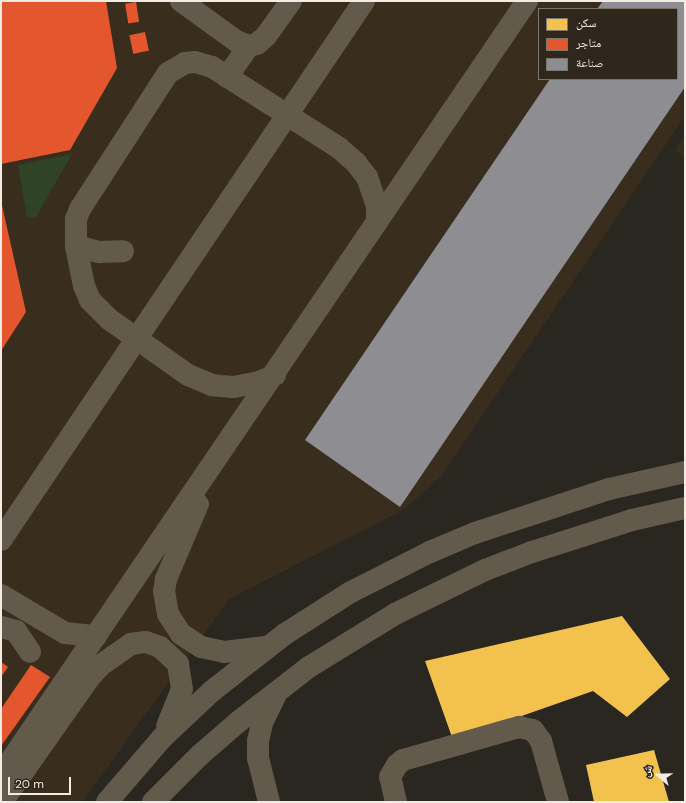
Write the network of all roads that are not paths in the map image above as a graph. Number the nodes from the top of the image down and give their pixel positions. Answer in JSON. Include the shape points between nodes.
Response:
{"nodes":[{"id":1,"x":181,"y":1,"type":"edge"},
{"id":2,"x":290,"y":1,"type":"edge"},
{"id":3,"x":364,"y":1,"type":"edge"},
{"id":4,"x":527,"y":1,"type":"edge"},
{"id":5,"x":249,"y":46,"type":"junction"},
{"id":6,"x":227,"y":77,"type":"junction"},
{"id":7,"x":287,"y":115,"type":"junction"},
{"id":8,"x":377,"y":222,"type":"junction"},
{"id":9,"x":76,"y":246,"type":"junction"},
{"id":10,"x":123,"y":251,"type":"dead end"},
{"id":11,"x":134,"y":339,"type":"junction"},
{"id":12,"x":275,"y":375,"type":"junction"},
{"id":13,"x":222,"y":450,"type":"junction"},
{"id":14,"x":685,"y":472,"type":"edge"},
{"id":15,"x":685,"y":508,"type":"edge"},
{"id":16,"x":1,"y":540,"type":"edge"},
{"id":17,"x":1,"y":595,"type":"edge"},
{"id":18,"x":1,"y":626,"type":"edge"},
{"id":19,"x":96,"y":636,"type":"junction"},
{"id":20,"x":266,"y":647,"type":"junction"},
{"id":21,"x":30,"y":652,"type":"dead end"},
{"id":22,"x":277,"y":692,"type":"junction"},
{"id":23,"x":162,"y":738,"type":"junction"},
{"id":24,"x":1,"y":775,"type":"edge"},
{"id":25,"x":2,"y":802,"type":"edge"},
{"id":26,"x":106,"y":802,"type":"edge"},
{"id":27,"x":153,"y":802,"type":"edge"},
{"id":28,"x":268,"y":802,"type":"edge"},
{"id":29,"x":396,"y":802,"type":"edge"},
{"id":30,"x":558,"y":802,"type":"edge"}],
"edges":[{"from":1,"to":5,"type":"street","via":[[236,41]]},
{"from":2,"to":5,"type":"street","via":[[266,36],[257,44]]},
{"from":3,"to":7,"type":"street"},
{"from":4,"to":8,"type":"street"},
{"from":5,"to":6,"type":"street"},
{"from":6,"to":7,"type":"street"},
{"from":6,"to":9,"type":"street","via":[[212,67],[195,62],[177,66],[168,73],[85,199],[76,219]]},
{"from":7,"to":8,"type":"street","via":[[339,148],[356,163],[367,177],[376,206]]},
{"from":7,"to":11,"type":"street"},
{"from":8,"to":12,"type":"street"},
{"from":9,"to":10,"type":"street","via":[[99,252]]},
{"from":9,"to":11,"type":"street","via":[[80,273],[90,300]]},
{"from":11,"to":12,"type":"street","via":[[188,375],[212,385],[233,387],[259,382]]},
{"from":11,"to":16,"type":"street"},
{"from":12,"to":13,"type":"street"},
{"from":13,"to":19,"type":"street"},
{"from":13,"to":20,"type":"street","via":[[170,568],[164,591],[165,603],[168,614],[181,634],[201,647],[224,652]]},
{"from":14,"to":20,"type":"street","via":[[565,502],[430,552],[351,592]]},
{"from":15,"to":22,"type":"street","via":[[582,534],[478,573],[433,594],[351,639]]},
{"from":17,"to":19,"type":"street","via":[[64,633]]},
{"from":18,"to":21,"type":"street","via":[[16,631]]},
{"from":19,"to":24,"type":"street"},
{"from":20,"to":23,"type":"street","via":[[212,691]]},
{"from":22,"to":27,"type":"street","via":[[200,755]]},
{"from":22,"to":28,"type":"street","via":[[262,724],[258,741],[258,758]]},
{"from":23,"to":25,"type":"street","via":[[182,689],[178,664],[160,647],[146,642],[131,644],[101,665],[89,678]]},
{"from":23,"to":26,"type":"street"},
{"from":29,"to":30,"type":"street","via":[[390,777],[403,760],[519,727],[533,730],[541,741]]}]}
